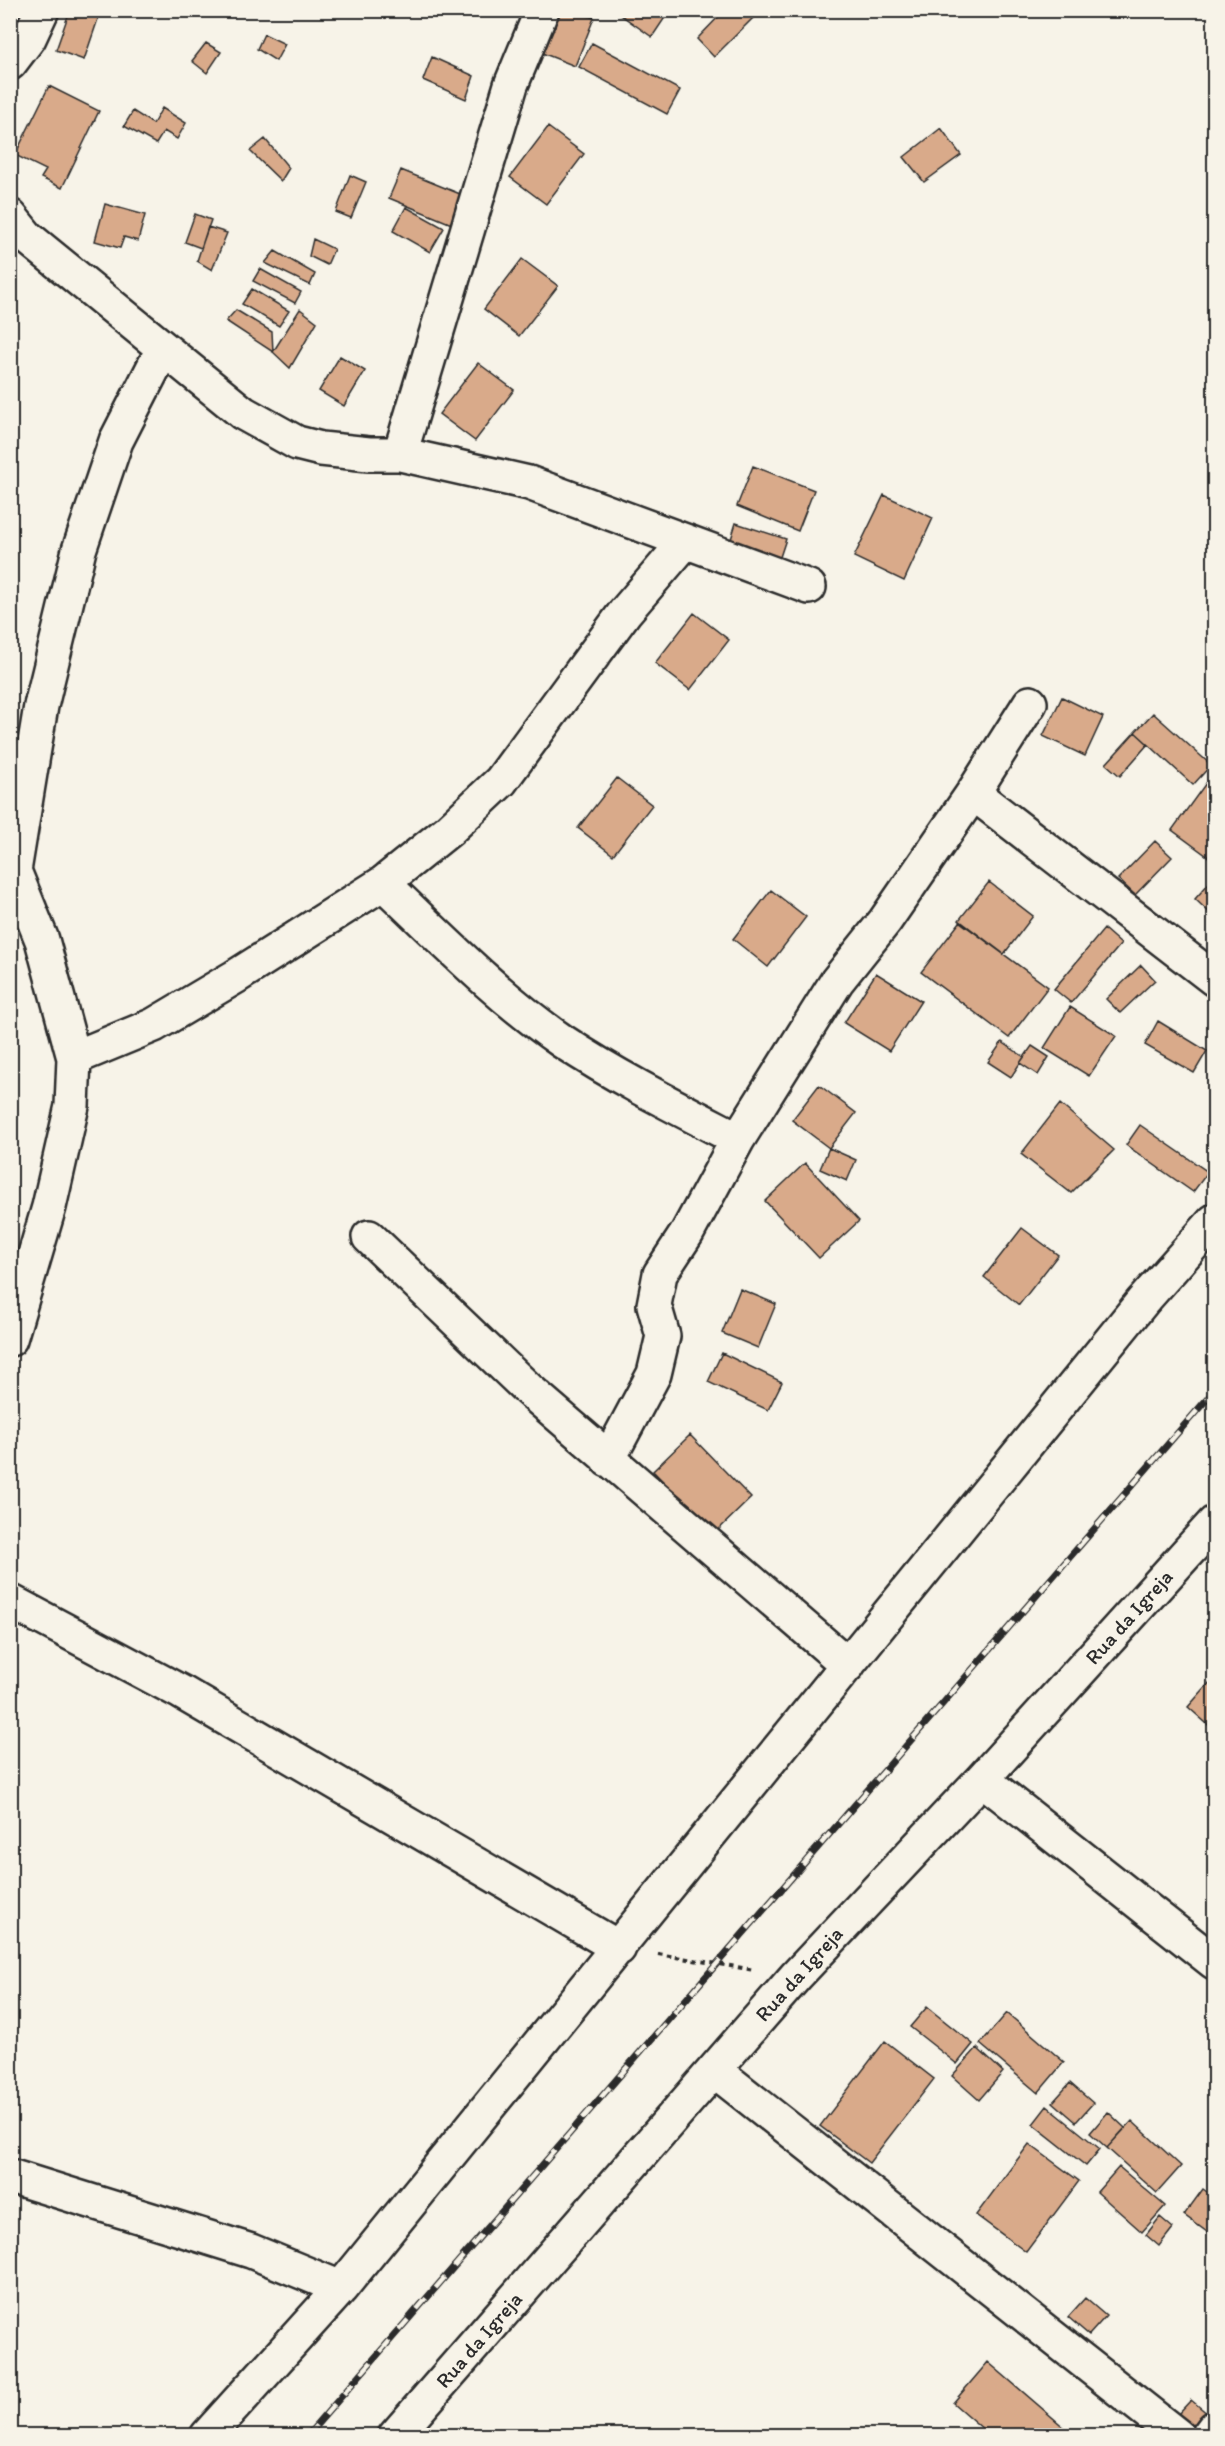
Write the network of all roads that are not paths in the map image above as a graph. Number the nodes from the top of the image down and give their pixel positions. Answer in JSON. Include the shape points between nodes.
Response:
{"nodes":[{"id":1,"x":42,"y":10,"type":"edge"},
{"id":2,"x":542,"y":10,"type":"edge"},
{"id":3,"x":10,"y":63,"type":"edge"},
{"id":4,"x":10,"y":216,"type":"edge"},
{"id":5,"x":163,"y":349,"type":"junction"},
{"id":6,"x":400,"y":454,"type":"junction"},
{"id":7,"x":685,"y":542,"type":"junction"},
{"id":8,"x":809,"y":587,"type":"dead end"},
{"id":9,"x":1030,"y":703,"type":"dead end"},
{"id":10,"x":973,"y":793,"type":"junction"},
{"id":11,"x":12,"y":870,"type":"edge"},
{"id":12,"x":383,"y":883,"type":"junction"},
{"id":13,"x":1215,"y":979,"type":"edge"},
{"id":14,"x":74,"y":1058,"type":"junction"},
{"id":15,"x":738,"y":1139,"type":"junction"},
{"id":16,"x":1215,"y":1221,"type":"edge"},
{"id":17,"x":369,"y":1237,"type":"dead end"},
{"id":18,"x":10,"y":1339,"type":"edge"},
{"id":19,"x":608,"y":1460,"type":"junction"},
{"id":20,"x":1215,"y":1523,"type":"edge"},
{"id":21,"x":10,"y":1601,"type":"edge"},
{"id":22,"x":848,"y":1665,"type":"junction"},
{"id":23,"x":981,"y":1779,"type":"junction"},
{"id":24,"x":619,"y":1948,"type":"junction"},
{"id":25,"x":1215,"y":1962,"type":"edge"},
{"id":26,"x":714,"y":2070,"type":"junction"},
{"id":27,"x":10,"y":2176,"type":"edge"},
{"id":28,"x":341,"y":2288,"type":"junction"},
{"id":29,"x":1215,"y":2428,"type":"edge"},
{"id":30,"x":207,"y":2436,"type":"edge"},
{"id":31,"x":395,"y":2436,"type":"edge"},
{"id":32,"x":1178,"y":2436,"type":"edge"},
{"id":33,"x":1208,"y":2436,"type":"edge"}],
"edges":[{"from":1,"to":3,"type":"street"},
{"from":2,"to":6,"type":"street","via":[[511,85]]},
{"from":4,"to":5,"type":"street","via":[[27,237]]},
{"from":5,"to":6,"type":"street","via":[[243,413],[297,443],[331,450]]},
{"from":5,"to":11,"type":"street","via":[[116,441],[79,550],[41,706]]},
{"from":6,"to":7,"type":"street","via":[[530,483]]},
{"from":7,"to":8,"type":"street"},
{"from":7,"to":12,"type":"street","via":[[625,612],[501,781],[449,830]]},
{"from":9,"to":10,"type":"street"},
{"from":10,"to":13,"type":"street"},
{"from":10,"to":15,"type":"street","via":[[885,921],[837,981]]},
{"from":11,"to":14,"type":"street","via":[[42,940]]},
{"from":12,"to":14,"type":"street","via":[[154,1025]]},
{"from":12,"to":15,"type":"street","via":[[481,976],[561,1040],[651,1094]]},
{"from":14,"to":18,"type":"street","via":[[72,1106]]},
{"from":15,"to":19,"type":"street","via":[[660,1274],[654,1305],[663,1336],[654,1374]]},
{"from":16,"to":22,"type":"street","via":[[1143,1301]]},
{"from":17,"to":19,"type":"street"},
{"from":19,"to":22,"type":"street"},
{"from":20,"to":23,"type":"street","name":"Rua da Igreja"},
{"from":21,"to":24,"type":"street","via":[[181,1692]]},
{"from":22,"to":24,"type":"street"},
{"from":23,"to":25,"type":"street"},
{"from":23,"to":26,"type":"street","name":"Rua da Igreja","via":[[796,1976]]},
{"from":24,"to":28,"type":"street"},
{"from":26,"to":31,"type":"street","name":"Rua da Igreja"},
{"from":26,"to":32,"type":"street"},
{"from":27,"to":28,"type":"street","via":[[251,2251]]},
{"from":28,"to":30,"type":"street"},
{"from":29,"to":33,"type":"street"}]}
